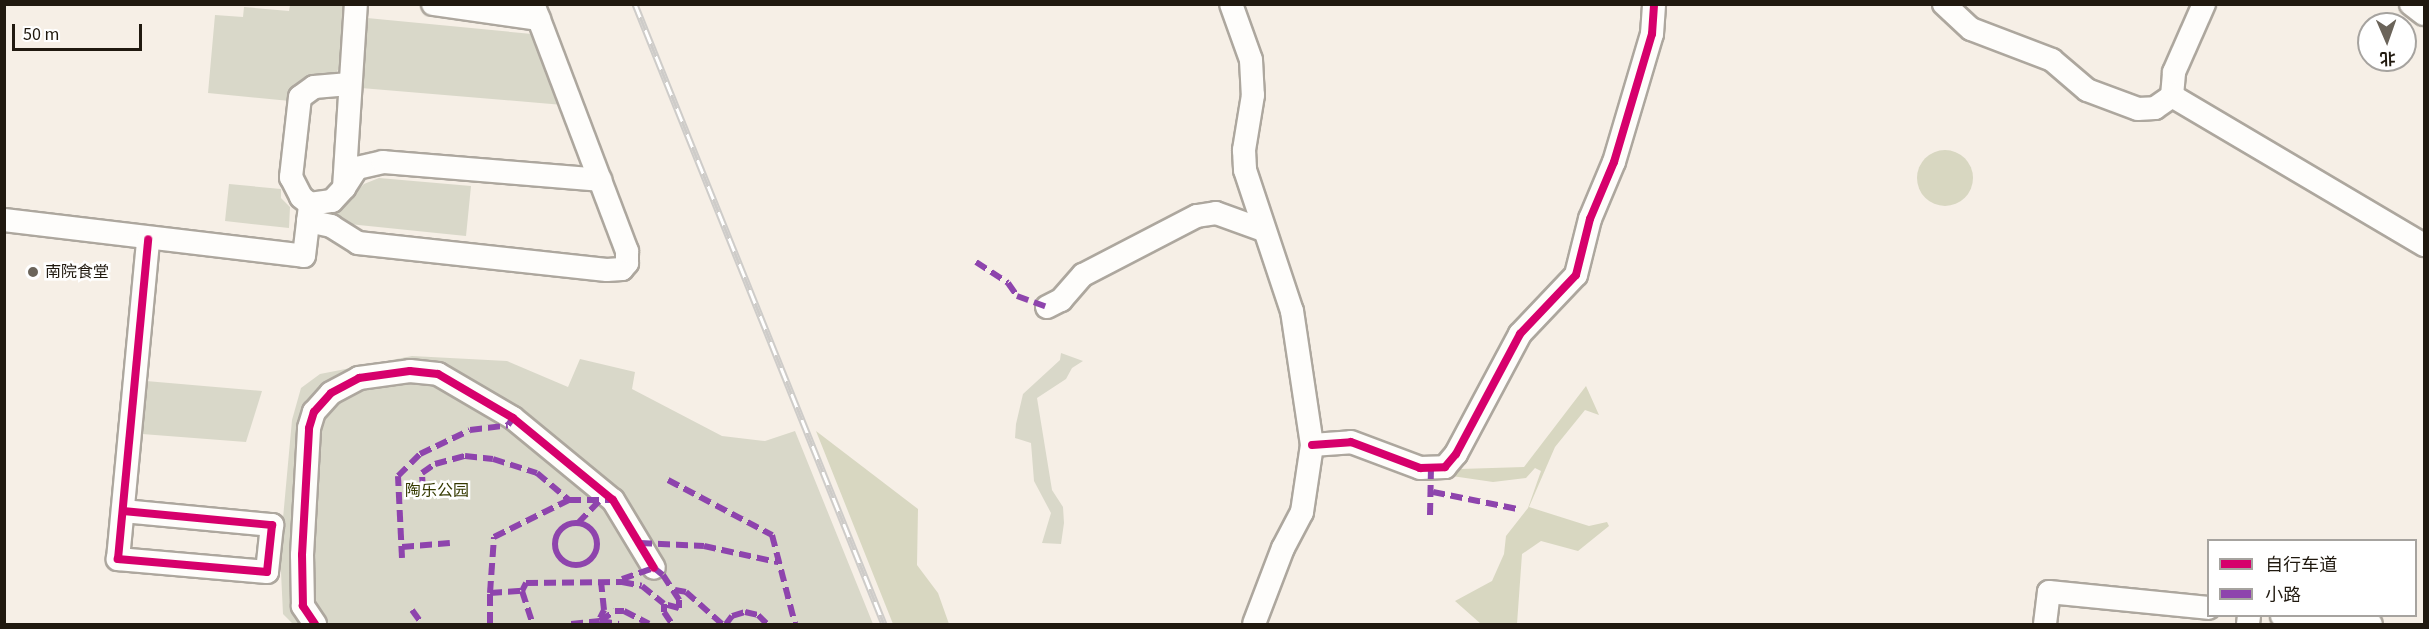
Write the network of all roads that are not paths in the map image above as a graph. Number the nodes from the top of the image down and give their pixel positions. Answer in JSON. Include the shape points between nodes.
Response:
{"nodes":[{"id":1,"x":356,"y":4,"type":"edge"},
{"id":2,"x":433,"y":4,"type":"edge"},
{"id":3,"x":1231,"y":4,"type":"edge"},
{"id":4,"x":1654,"y":4,"type":"edge"},
{"id":5,"x":1944,"y":4,"type":"edge"},
{"id":6,"x":2204,"y":4,"type":"edge"},
{"id":7,"x":2411,"y":4,"type":"edge"},
{"id":8,"x":536,"y":12,"type":"edge"},
{"id":9,"x":2424,"y":14,"type":"edge"},
{"id":10,"x":349,"y":84,"type":"junction"},
{"id":11,"x":2172,"y":96,"type":"junction"},
{"id":12,"x":600,"y":180,"type":"junction"},
{"id":13,"x":344,"y":188,"type":"junction"},
{"id":14,"x":309,"y":212,"type":"junction"},
{"id":15,"x":4,"y":220,"type":"edge"},
{"id":16,"x":4,"y":228,"type":"edge"},
{"id":17,"x":1263,"y":230,"type":"junction"},
{"id":18,"x":148,"y":239,"type":"junction"},
{"id":19,"x":2424,"y":245,"type":"edge"},
{"id":20,"x":1047,"y":307,"type":"dead end"},
{"id":21,"x":1312,"y":446,"type":"junction"},
{"id":22,"x":123,"y":511,"type":"junction"},
{"id":23,"x":654,"y":568,"type":"dead end"},
{"id":24,"x":2207,"y":608,"type":"edge"},
{"id":25,"x":2302,"y":617,"type":"edge"},
{"id":26,"x":315,"y":624,"type":"edge"},
{"id":27,"x":1254,"y":624,"type":"edge"},
{"id":28,"x":2046,"y":624,"type":"edge"},
{"id":29,"x":2372,"y":624,"type":"edge"}],
"edges":[{"from":1,"to":10,"type":"street"},
{"from":2,"to":8,"type":"street"},
{"from":3,"to":17,"type":"street","via":[[1251,60],[1253,95],[1244,150],[1245,170]]},
{"from":4,"to":21,"type":"street","via":[[1652,34],[1614,162],[1590,219],[1576,274],[1520,334],[1456,454],[1445,467],[1420,468],[1351,442]]},
{"from":5,"to":11,"type":"street","via":[[1971,29],[2052,60],[2086,90],[2138,110],[2155,108]]},
{"from":6,"to":11,"type":"street","via":[[2174,72]]},
{"from":7,"to":9,"type":"street"},
{"from":8,"to":12,"type":"street"},
{"from":10,"to":13,"type":"street"},
{"from":10,"to":14,"type":"street","via":[[314,87],[300,97],[291,177]]},
{"from":11,"to":19,"type":"street"},
{"from":12,"to":13,"type":"street","via":[[383,162],[357,168]]},
{"from":12,"to":14,"type":"street","via":[[627,251],[627,263],[622,269],[358,243]]},
{"from":13,"to":14,"type":"street","via":[[332,201]]},
{"from":14,"to":18,"type":"street","via":[[304,256]]},
{"from":15,"to":18,"type":"street"},
{"from":16,"to":18,"type":"street"},
{"from":17,"to":20,"type":"street","via":[[1216,213],[1197,216],[1083,275],[1061,300]]},
{"from":17,"to":21,"type":"street","via":[[1292,311]]},
{"from":18,"to":22,"type":"street"},
{"from":21,"to":27,"type":"street","via":[[1302,512],[1283,548]]},
{"from":22,"to":22,"type":"street","via":[[118,559],[267,572],[272,525]]},
{"from":23,"to":26,"type":"street","via":[[613,500],[513,417],[438,374],[410,370],[359,378],[331,393],[314,412],[309,428],[303,606]]},
{"from":24,"to":28,"type":"street","via":[[2049,592]]},
{"from":25,"to":29,"type":"street"}]}
